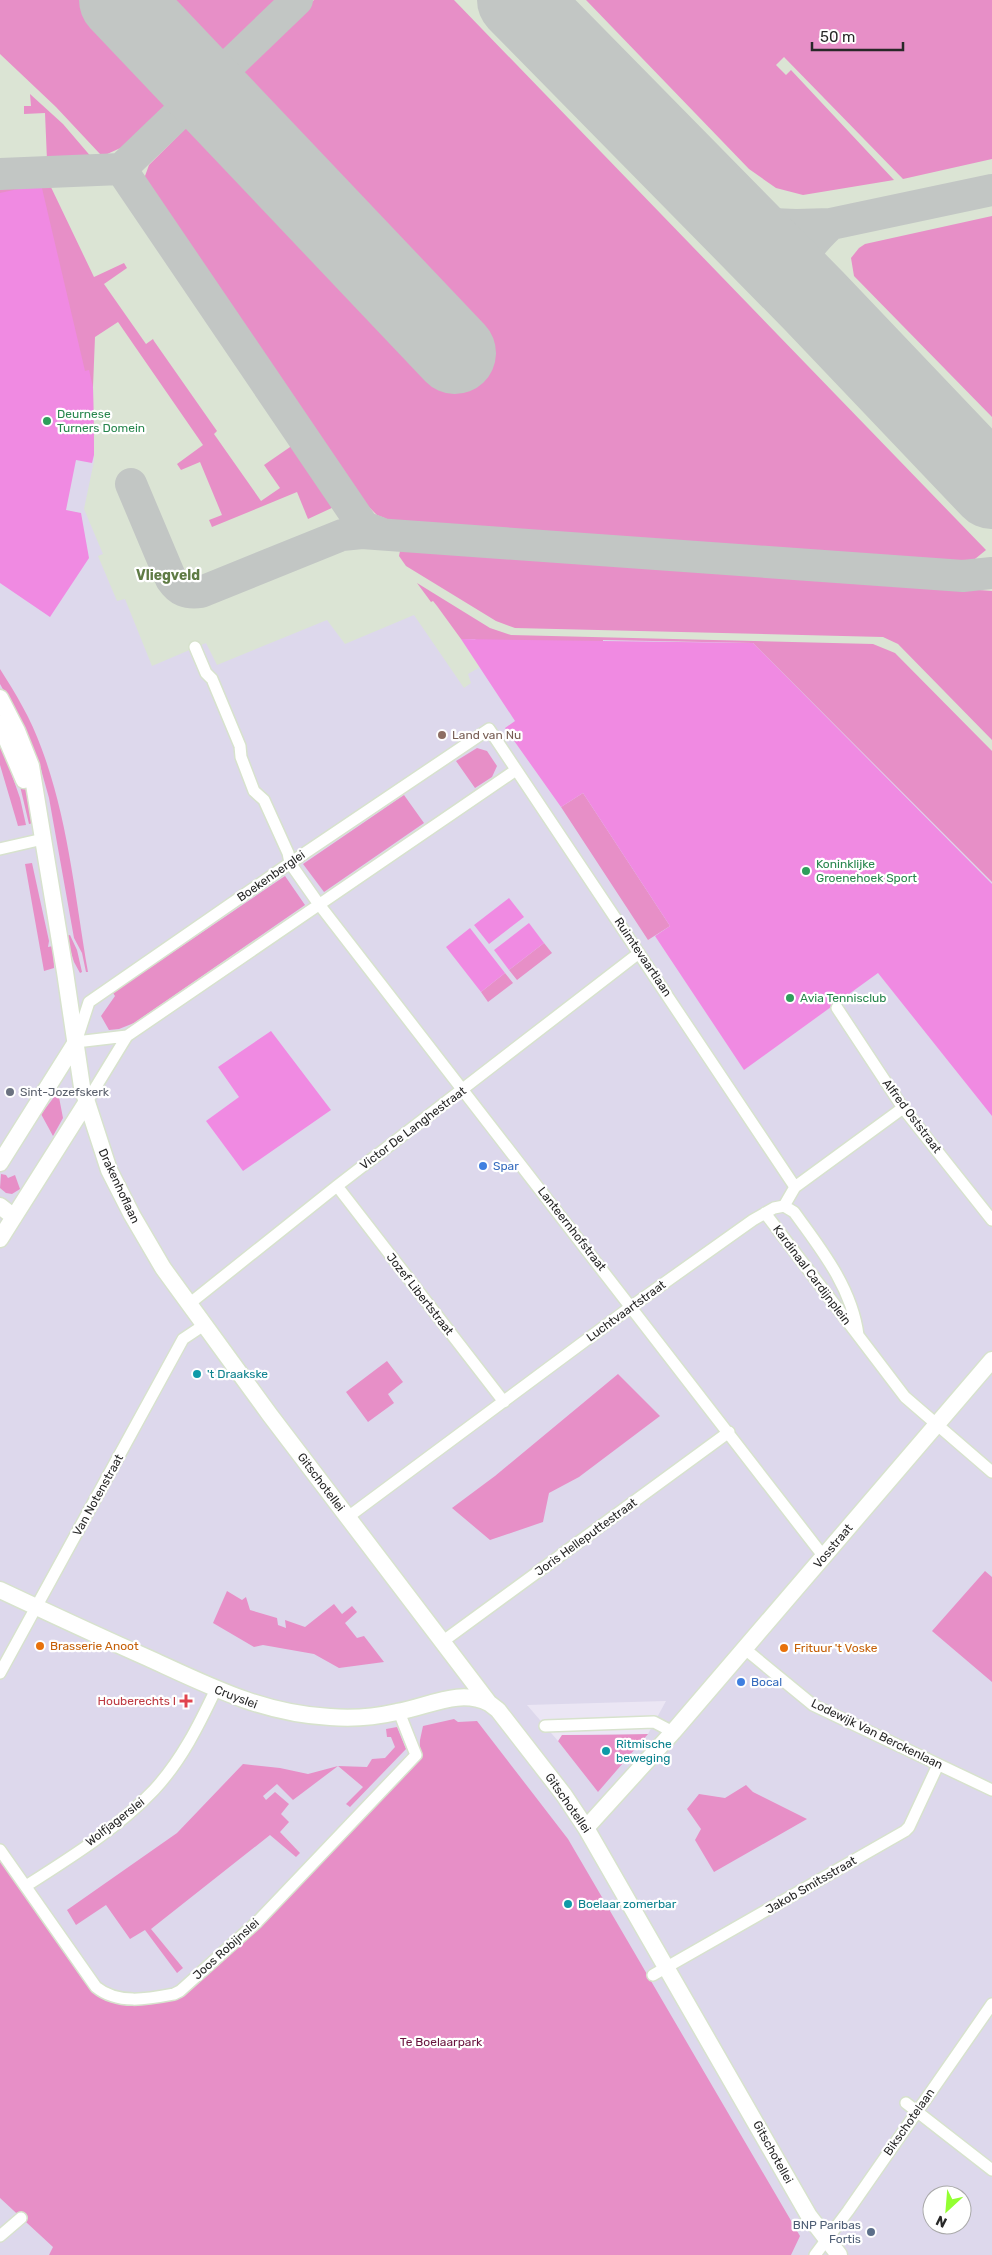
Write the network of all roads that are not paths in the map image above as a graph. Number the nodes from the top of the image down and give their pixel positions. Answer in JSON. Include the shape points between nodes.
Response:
{"nodes":[{"id":1,"x":195,"y":647,"type":"dead end"},
{"id":2,"x":0,"y":698,"type":"edge"},
{"id":3,"x":0,"y":724,"type":"edge"},
{"id":4,"x":489,"y":729,"type":"joint"},
{"id":5,"x":516,"y":770,"type":"junction"},
{"id":6,"x":43,"y":839,"type":"junction"},
{"id":7,"x":0,"y":849,"type":"edge"},
{"id":8,"x":290,"y":863,"type":"junction"},
{"id":9,"x":318,"y":903,"type":"junction"},
{"id":10,"x":639,"y":952,"type":"junction"},
{"id":11,"x":837,"y":1008,"type":"dead end"},
{"id":12,"x":126,"y":1036,"type":"junction"},
{"id":13,"x":76,"y":1042,"type":"junction"},
{"id":14,"x":464,"y":1089,"type":"junction"},
{"id":15,"x":86,"y":1103,"type":"junction"},
{"id":16,"x":903,"y":1108,"type":"junction"},
{"id":17,"x":0,"y":1162,"type":"edge"},
{"id":18,"x":337,"y":1186,"type":"junction"},
{"id":19,"x":795,"y":1186,"type":"junction"},
{"id":20,"x":0,"y":1206,"type":"edge"},
{"id":21,"x":784,"y":1206,"type":"junction"},
{"id":22,"x":765,"y":1213,"type":"junction"},
{"id":23,"x":14,"y":1217,"type":"junction"},
{"id":24,"x":992,"y":1220,"type":"edge"},
{"id":25,"x":0,"y":1239,"type":"edge"},
{"id":26,"x":189,"y":1304,"type":"junction"},
{"id":27,"x":632,"y":1306,"type":"junction"},
{"id":28,"x":204,"y":1325,"type":"junction"},
{"id":29,"x":858,"y":1337,"type":"junction"},
{"id":30,"x":992,"y":1360,"type":"edge"},
{"id":31,"x":248,"y":1384,"type":"joint"},
{"id":32,"x":504,"y":1402,"type":"junction"},
{"id":33,"x":936,"y":1424,"type":"junction"},
{"id":34,"x":729,"y":1432,"type":"junction"},
{"id":35,"x":992,"y":1472,"type":"edge"},
{"id":36,"x":348,"y":1517,"type":"junction"},
{"id":37,"x":824,"y":1557,"type":"junction"},
{"id":38,"x":0,"y":1590,"type":"edge"},
{"id":39,"x":36,"y":1607,"type":"junction"},
{"id":40,"x":442,"y":1642,"type":"junction"},
{"id":41,"x":745,"y":1649,"type":"junction"},
{"id":42,"x":0,"y":1673,"type":"edge"},
{"id":43,"x":216,"y":1690,"type":"junction"},
{"id":44,"x":489,"y":1703,"type":"junction"},
{"id":45,"x":399,"y":1712,"type":"junction"},
{"id":46,"x":545,"y":1726,"type":"dead end"},
{"id":47,"x":673,"y":1732,"type":"junction"},
{"id":48,"x":938,"y":1765,"type":"junction"},
{"id":49,"x":992,"y":1790,"type":"edge"},
{"id":50,"x":586,"y":1828,"type":"junction"},
{"id":51,"x":0,"y":1850,"type":"edge"},
{"id":52,"x":26,"y":1886,"type":"junction"},
{"id":53,"x":660,"y":1971,"type":"junction"},
{"id":54,"x":992,"y":2004,"type":"edge"},
{"id":55,"x":906,"y":2103,"type":"dead end"},
{"id":56,"x":916,"y":2111,"type":"junction"},
{"id":57,"x":992,"y":2170,"type":"edge"},
{"id":58,"x":21,"y":2218,"type":"dead end"},
{"id":59,"x":0,"y":2236,"type":"edge"},
{"id":60,"x":826,"y":2240,"type":"junction"},
{"id":61,"x":815,"y":2255,"type":"edge"},
{"id":62,"x":839,"y":2255,"type":"edge"}],
"edges":[{"from":1,"to":8,"type":"street","name":"Lanteernhofstraat","via":[[240,746],[254,791],[264,800]]},
{"from":2,"to":6,"type":"street","name":"Drakenhoflaan","via":[[30,766]]},
{"from":3,"to":6,"type":"street","name":"Drakenhoflaan","via":[[20,770]]},
{"from":4,"to":5,"type":"street","name":"Ruimtevaartlaan"},
{"from":4,"to":8,"type":"street","name":"Boekenberglei"},
{"from":5,"to":9,"type":"street"},
{"from":5,"to":10,"type":"street","name":"Ruimtevaartlaan"},
{"from":6,"to":7,"type":"street"},
{"from":6,"to":13,"type":"street","name":"Drakenhoflaan"},
{"from":8,"to":9,"type":"street","name":"Lanteernhofstraat"},
{"from":8,"to":13,"type":"street","name":"Boekenberglei","via":[[89,1002]]},
{"from":9,"to":12,"type":"street"},
{"from":9,"to":14,"type":"street","name":"Lanteernhofstraat"},
{"from":10,"to":14,"type":"street","name":"Victor De Langhestraat"},
{"from":10,"to":19,"type":"street","name":"Ruimtevaartlaan"},
{"from":11,"to":16,"type":"street","name":"Alfred Oststraat"},
{"from":12,"to":13,"type":"street"},
{"from":12,"to":15,"type":"street"},
{"from":13,"to":15,"type":"street","name":"Drakenhoflaan"},
{"from":13,"to":17,"type":"street","name":"Boekenberglei"},
{"from":14,"to":18,"type":"street","name":"Victor De Langhestraat"},
{"from":14,"to":27,"type":"street","name":"Lanteernhofstraat"},
{"from":15,"to":23,"type":"street"},
{"from":15,"to":26,"type":"street","name":"Drakenhoflaan","via":[[109,1170],[132,1216]]},
{"from":16,"to":19,"type":"street"},
{"from":16,"to":24,"type":"street","name":"Alfred Oststraat"},
{"from":18,"to":26,"type":"street","name":"Victor De Langhestraat"},
{"from":18,"to":32,"type":"street","name":"Jozef Libertstraat"},
{"from":19,"to":21,"type":"street"},
{"from":20,"to":23,"type":"street"},
{"from":21,"to":22,"type":"street","name":"Luchtvaartstraat"},
{"from":21,"to":29,"type":"street","name":"Kardinaal Cardijnplein","via":[[794,1212],[836,1273],[856,1320]]},
{"from":22,"to":27,"type":"street","name":"Luchtvaartstraat"},
{"from":22,"to":29,"type":"street","name":"Kardinaal Cardijnplein"},
{"from":23,"to":25,"type":"street"},
{"from":26,"to":28,"type":"street","name":"Drakenhoflaan"},
{"from":27,"to":32,"type":"street","name":"Luchtvaartstraat"},
{"from":27,"to":34,"type":"street","name":"Lanteernhofstraat"},
{"from":28,"to":31,"type":"street","name":"Drakenhoflaan"},
{"from":28,"to":39,"type":"street","name":"Van Notenstraat","via":[[183,1339]]},
{"from":29,"to":33,"type":"street","name":"Kardinaal Cardijnplein","via":[[905,1397]]},
{"from":30,"to":33,"type":"street","name":"Vosstraat"},
{"from":31,"to":36,"type":"street","name":"Gitschotellei"},
{"from":32,"to":36,"type":"street","name":"Luchtvaartstraat"},
{"from":33,"to":35,"type":"street","name":"Kardinaal Cardijnplein"},
{"from":33,"to":37,"type":"street","name":"Vosstraat"},
{"from":34,"to":37,"type":"street","name":"Lanteernhofstraat"},
{"from":34,"to":40,"type":"street","name":"Joris Helleputtestraat"},
{"from":36,"to":40,"type":"street","name":"Gitschotellei"},
{"from":37,"to":41,"type":"street","name":"Vosstraat"},
{"from":38,"to":39,"type":"street","name":"Cruyslei"},
{"from":39,"to":42,"type":"street","name":"Van Notenstraat"},
{"from":39,"to":43,"type":"street","name":"Cruyslei"},
{"from":40,"to":44,"type":"street","name":"Gitschotellei"},
{"from":41,"to":47,"type":"street","name":"Vosstraat"},
{"from":41,"to":48,"type":"street","name":"Lodewijk Van Berckenlaan","via":[[814,1705]]},
{"from":43,"to":45,"type":"street","name":"Cruyslei","via":[[262,1707],[311,1716],[358,1717]]},
{"from":43,"to":52,"type":"street","name":"Wolfjagerslei","via":[[189,1743],[154,1790],[132,1811]]},
{"from":44,"to":45,"type":"street","name":"Cruyslei","via":[[459,1696]]},
{"from":44,"to":50,"type":"street","name":"Gitschotellei","via":[[498,1710],[564,1795]]},
{"from":45,"to":52,"type":"street","name":"Joos Robijnslei","via":[[416,1755],[257,1922],[174,1994],[120,1999],[105,1994],[89,1979]]},
{"from":46,"to":47,"type":"street","via":[[654,1722]]},
{"from":47,"to":50,"type":"street","name":"Vosstraat"},
{"from":48,"to":49,"type":"street","name":"Lodewijk Van Berckenlaan"},
{"from":48,"to":53,"type":"street","name":"Jakob Smitsstraat","via":[[905,1831]]},
{"from":50,"to":53,"type":"street","name":"Gitschotellei"},
{"from":51,"to":52,"type":"street","name":"Joos Robijnslei"},
{"from":53,"to":60,"type":"street","name":"Gitschotellei"},
{"from":54,"to":56,"type":"street","name":"Bikschotelaan"},
{"from":55,"to":56,"type":"street"},
{"from":56,"to":57,"type":"street"},
{"from":56,"to":60,"type":"street","name":"Bikschotelaan"},
{"from":58,"to":59,"type":"street"},
{"from":60,"to":61,"type":"street","name":"Bikschotelaan"},
{"from":60,"to":62,"type":"street","name":"Gitschotellei"}]}
